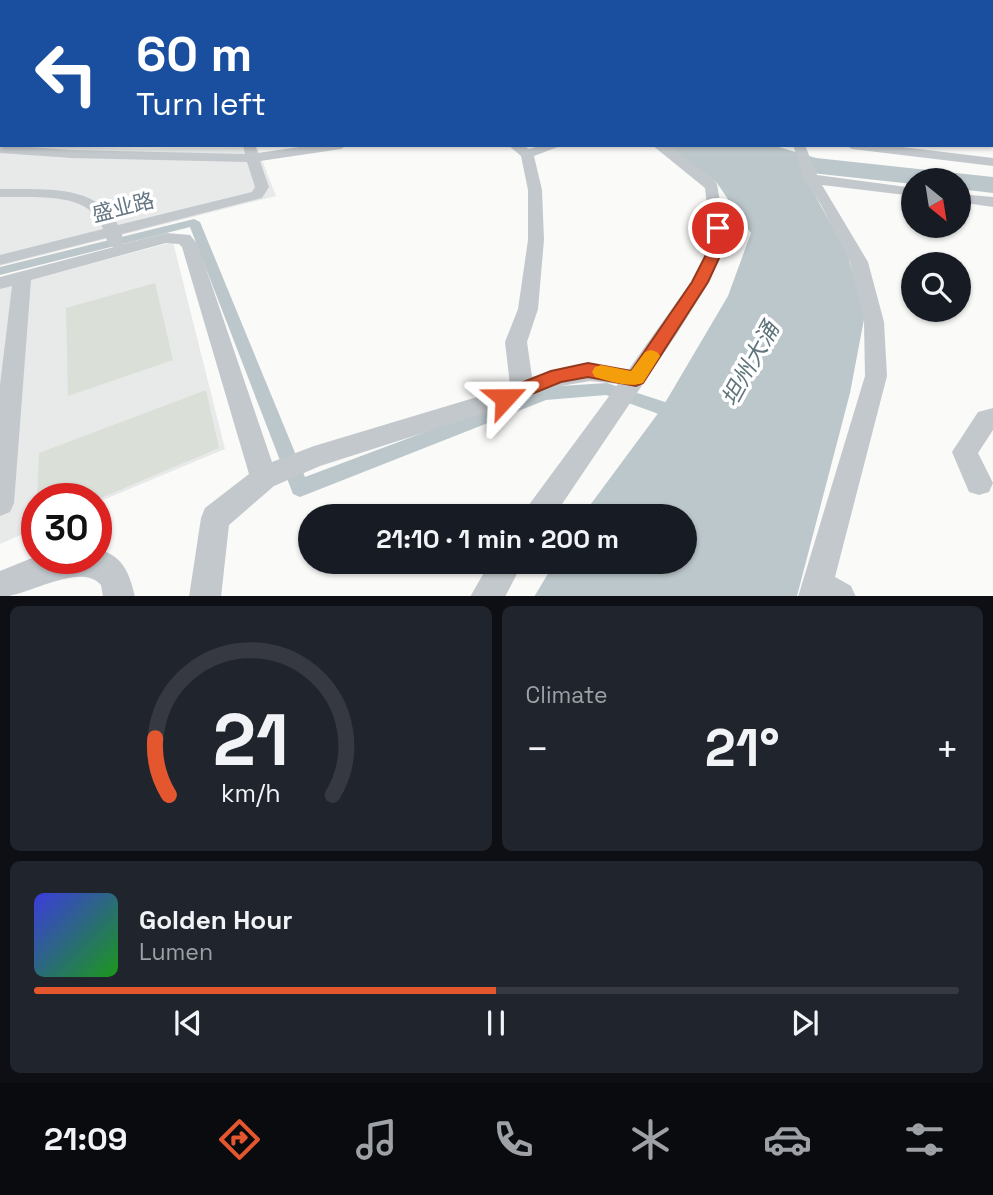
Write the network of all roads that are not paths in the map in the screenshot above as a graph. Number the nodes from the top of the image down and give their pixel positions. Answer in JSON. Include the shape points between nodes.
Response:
{"nodes":[{"id":1,"x":311,"y":147,"type":"edge"},
{"id":2,"x":538,"y":147,"type":"edge"},
{"id":3,"x":661,"y":147,"type":"edge"},
{"id":4,"x":869,"y":147,"type":"edge"},
{"id":5,"x":0,"y":149,"type":"edge"},
{"id":6,"x":520,"y":149,"type":"edge"},
{"id":7,"x":800,"y":149,"type":"edge"},
{"id":8,"x":251,"y":151,"type":"edge"},
{"id":9,"x":993,"y":162,"type":"edge"},
{"id":10,"x":811,"y":177,"type":"junction"},
{"id":11,"x":901,"y":190,"type":"edge"},
{"id":12,"x":0,"y":193,"type":"edge"},
{"id":13,"x":971,"y":199,"type":"edge"},
{"id":14,"x":993,"y":202,"type":"edge"},
{"id":15,"x":115,"y":240,"type":"junction"},
{"id":16,"x":0,"y":260,"type":"edge"},
{"id":17,"x":11,"y":281,"type":"edge"},
{"id":18,"x":636,"y":379,"type":"junction"},
{"id":19,"x":522,"y":389,"type":"junction"},
{"id":20,"x":993,"y":418,"type":"edge"},
{"id":21,"x":264,"y":478,"type":"junction"},
{"id":22,"x":979,"y":483,"type":"dead end"},
{"id":23,"x":0,"y":503,"type":"edge"},
{"id":24,"x":547,"y":504,"type":"edge"},
{"id":25,"x":500,"y":574,"type":"edge"},
{"id":26,"x":0,"y":587,"type":"edge"},
{"id":27,"x":823,"y":592,"type":"edge"},
{"id":28,"x":119,"y":596,"type":"edge"},
{"id":29,"x":205,"y":596,"type":"edge"},
{"id":30,"x":487,"y":596,"type":"edge"}],
"edges":[{"from":1,"to":8,"type":"street"},
{"from":2,"to":6,"type":"street"},
{"from":3,"to":18,"type":"street","via":[[712,187],[719,243],[700,282]]},
{"from":4,"to":9,"type":"street"},
{"from":5,"to":8,"type":"street"},
{"from":6,"to":19,"type":"street","via":[[535,190],[536,240],[528,309],[516,342]]},
{"from":7,"to":10,"type":"street"},
{"from":8,"to":15,"type":"street","name":"盛业路","via":[[262,187],[257,195]]},
{"from":10,"to":11,"type":"street"},
{"from":10,"to":27,"type":"street","via":[[859,262],[874,322],[876,376]]},
{"from":12,"to":15,"type":"street","via":[[59,194],[90,202],[110,220]]},
{"from":13,"to":14,"type":"street"},
{"from":15,"to":16,"type":"street","name":"盛业路"},
{"from":15,"to":17,"type":"street"},
{"from":15,"to":21,"type":"street","via":[[184,239],[190,245]]},
{"from":17,"to":23,"type":"street"},
{"from":18,"to":19,"type":"street","via":[[588,370]]},
{"from":18,"to":24,"type":"street"},
{"from":19,"to":21,"type":"street","via":[[314,457]]},
{"from":20,"to":22,"type":"street","via":[[987,419],[965,452]]},
{"from":21,"to":29,"type":"street","via":[[215,518]]},
{"from":25,"to":30,"type":"lane"},
{"from":26,"to":28,"type":"street","via":[[61,563],[93,561],[110,569]]}]}
